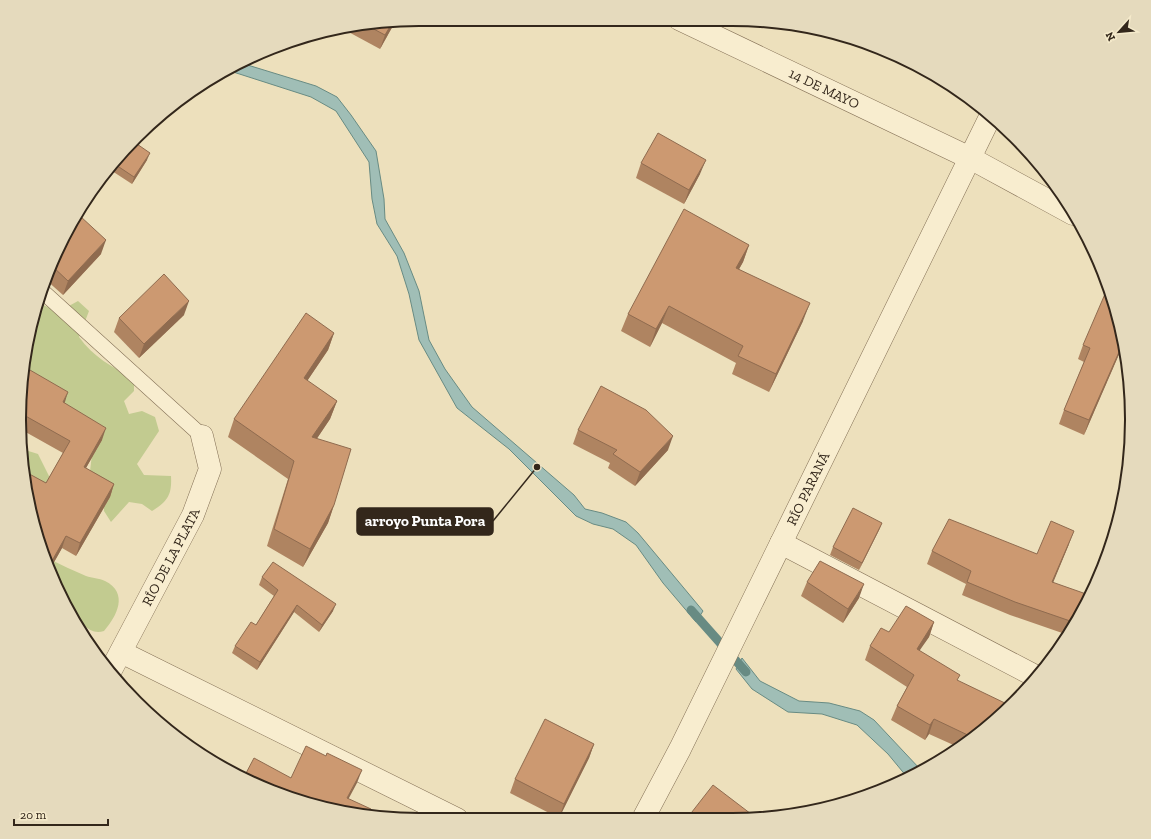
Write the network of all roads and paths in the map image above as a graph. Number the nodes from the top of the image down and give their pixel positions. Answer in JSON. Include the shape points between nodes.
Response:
{"nodes":[{"id":1,"x":694,"y":26,"type":"edge"},
{"id":2,"x":988,"y":121,"type":"edge"},
{"id":3,"x":970,"y":158,"type":"junction"},
{"id":4,"x":1064,"y":209,"type":"edge"},
{"id":5,"x":46,"y":295,"type":"edge"},
{"id":6,"x":202,"y":436,"type":"joint"},
{"id":7,"x":781,"y":543,"type":"junction"},
{"id":8,"x":121,"y":652,"type":"junction"},
{"id":9,"x":113,"y":666,"type":"edge"},
{"id":10,"x":1031,"y":674,"type":"edge"},
{"id":11,"x":445,"y":813,"type":"edge"},
{"id":12,"x":647,"y":813,"type":"edge"}],
"edges":[{"from":1,"to":3,"type":"street","name":"14 DE MAYO"},
{"from":2,"to":3,"type":"street","name":"RÍO PARANÁ"},
{"from":3,"to":4,"type":"street","name":"14 DE MAYO"},
{"from":3,"to":7,"type":"street","name":"RÍO PARANÁ"},
{"from":5,"to":6,"type":"lane"},
{"from":6,"to":8,"type":"street","name":"RÍO DE LA PLATA","via":[[210,469],[200,496]]},
{"from":7,"to":10,"type":"street"},
{"from":7,"to":12,"type":"street","name":"RÍO PARANÁ"},
{"from":8,"to":9,"type":"street","name":"RÍO DE LA PLATA"},
{"from":8,"to":11,"type":"street"}]}
